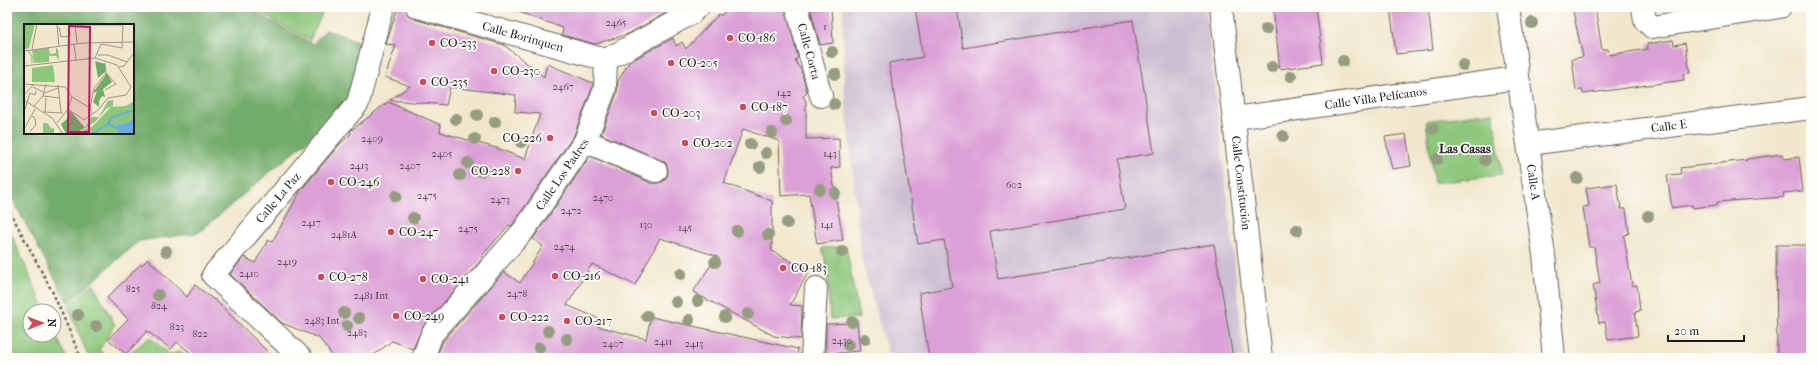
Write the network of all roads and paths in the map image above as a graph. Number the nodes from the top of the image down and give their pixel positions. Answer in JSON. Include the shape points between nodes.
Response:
{"nodes":[{"id":1,"x":383,"y":7,"type":"edge"},
{"id":2,"x":417,"y":7,"type":"edge"},
{"id":3,"x":698,"y":7,"type":"edge"},
{"id":4,"x":797,"y":7,"type":"edge"},
{"id":5,"x":1221,"y":7,"type":"edge"},
{"id":6,"x":1508,"y":7,"type":"edge"},
{"id":7,"x":1643,"y":7,"type":"edge"},
{"id":8,"x":1780,"y":7,"type":"edge"},
{"id":9,"x":606,"y":60,"type":"junction"},
{"id":10,"x":1517,"y":78,"type":"junction"},
{"id":11,"x":821,"y":96,"type":"dead end"},
{"id":12,"x":1811,"y":108,"type":"edge"},
{"id":13,"x":1235,"y":118,"type":"junction"},
{"id":14,"x":585,"y":141,"type":"junction"},
{"id":15,"x":1528,"y":144,"type":"junction"},
{"id":16,"x":656,"y":171,"type":"dead end"},
{"id":17,"x":7,"y":206,"type":"edge"},
{"id":18,"x":816,"y":288,"type":"dead end"},
{"id":19,"x":82,"y":358,"type":"edge"},
{"id":20,"x":301,"y":358,"type":"edge"},
{"id":21,"x":424,"y":358,"type":"edge"},
{"id":22,"x":812,"y":358,"type":"edge"},
{"id":23,"x":1261,"y":358,"type":"edge"},
{"id":24,"x":1554,"y":358,"type":"edge"}],
"edges":[{"from":1,"to":20,"type":"street","name":"Calle La Paz","via":[[358,104],[212,275]]},
{"from":2,"to":9,"type":"street","name":"Calle Borinquen"},
{"from":3,"to":9,"type":"street","via":[[690,14]]},
{"from":4,"to":11,"type":"street","name":"Calle Corta"},
{"from":5,"to":13,"type":"street","name":"Calle Constitución"},
{"from":6,"to":10,"type":"street","name":"Calle A"},
{"from":7,"to":8,"type":"street","via":[[1645,20],[1652,27]]},
{"from":9,"to":14,"type":"street","name":"Calle Los Padres","via":[[605,89]]},
{"from":10,"to":13,"type":"street","name":"Calle Villa Pelícanos"},
{"from":10,"to":15,"type":"street","name":"Calle A"},
{"from":12,"to":15,"type":"street","name":"Calle E"},
{"from":13,"to":23,"type":"street","name":"Calle Constitución"},
{"from":14,"to":16,"type":"street"},
{"from":14,"to":21,"type":"street","name":"Calle Los Padres","via":[[524,230],[432,334]]},
{"from":15,"to":24,"type":"street","name":"Calle A","via":[[1544,255]]},
{"from":17,"to":19,"type":"path","via":[[53,293]]},
{"from":18,"to":22,"type":"street"}]}
